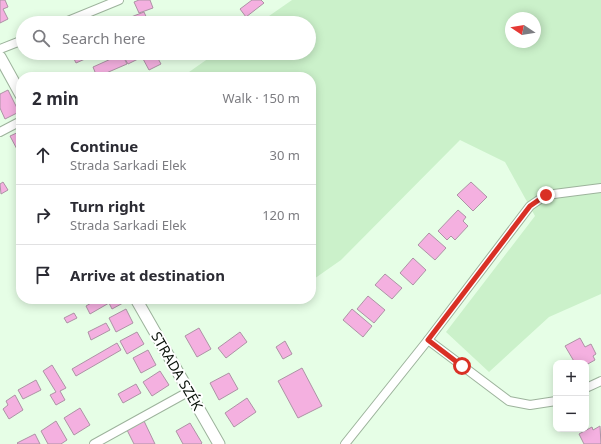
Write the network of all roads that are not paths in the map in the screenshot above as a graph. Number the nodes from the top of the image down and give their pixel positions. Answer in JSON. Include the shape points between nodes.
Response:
{"nodes":[{"id":1,"x":119,"y":0,"type":"edge"},
{"id":2,"x":80,"y":16,"type":"edge"},
{"id":3,"x":16,"y":43,"type":"edge"},
{"id":4,"x":0,"y":49,"type":"edge"},
{"id":5,"x":0,"y":57,"type":"edge"},
{"id":6,"x":16,"y":86,"type":"edge"},
{"id":7,"x":16,"y":124,"type":"edge"},
{"id":8,"x":0,"y":132,"type":"edge"},
{"id":9,"x":601,"y":188,"type":"edge"},
{"id":10,"x":139,"y":304,"type":"edge"},
{"id":11,"x":428,"y":340,"type":"junction"},
{"id":12,"x":601,"y":381,"type":"edge"},
{"id":13,"x":589,"y":387,"type":"edge"},
{"id":14,"x":188,"y":392,"type":"junction"},
{"id":15,"x":553,"y":401,"type":"edge"},
{"id":16,"x":94,"y":444,"type":"edge"},
{"id":17,"x":219,"y":444,"type":"edge"},
{"id":18,"x":345,"y":444,"type":"edge"}],
"edges":[{"from":1,"to":2,"type":"street"},
{"from":3,"to":4,"type":"street"},
{"from":5,"to":6,"type":"street"},
{"from":7,"to":8,"type":"street"},
{"from":9,"to":11,"type":"street","via":[[546,195],[530,206]]},
{"from":10,"to":14,"type":"street","name":"STRADA SZÉK"},
{"from":11,"to":15,"type":"street","via":[[509,401],[530,405]]},
{"from":11,"to":18,"type":"street"},
{"from":12,"to":13,"type":"street"},
{"from":14,"to":16,"type":"street"},
{"from":14,"to":17,"type":"street","name":"STRADA SZÉK"}]}
